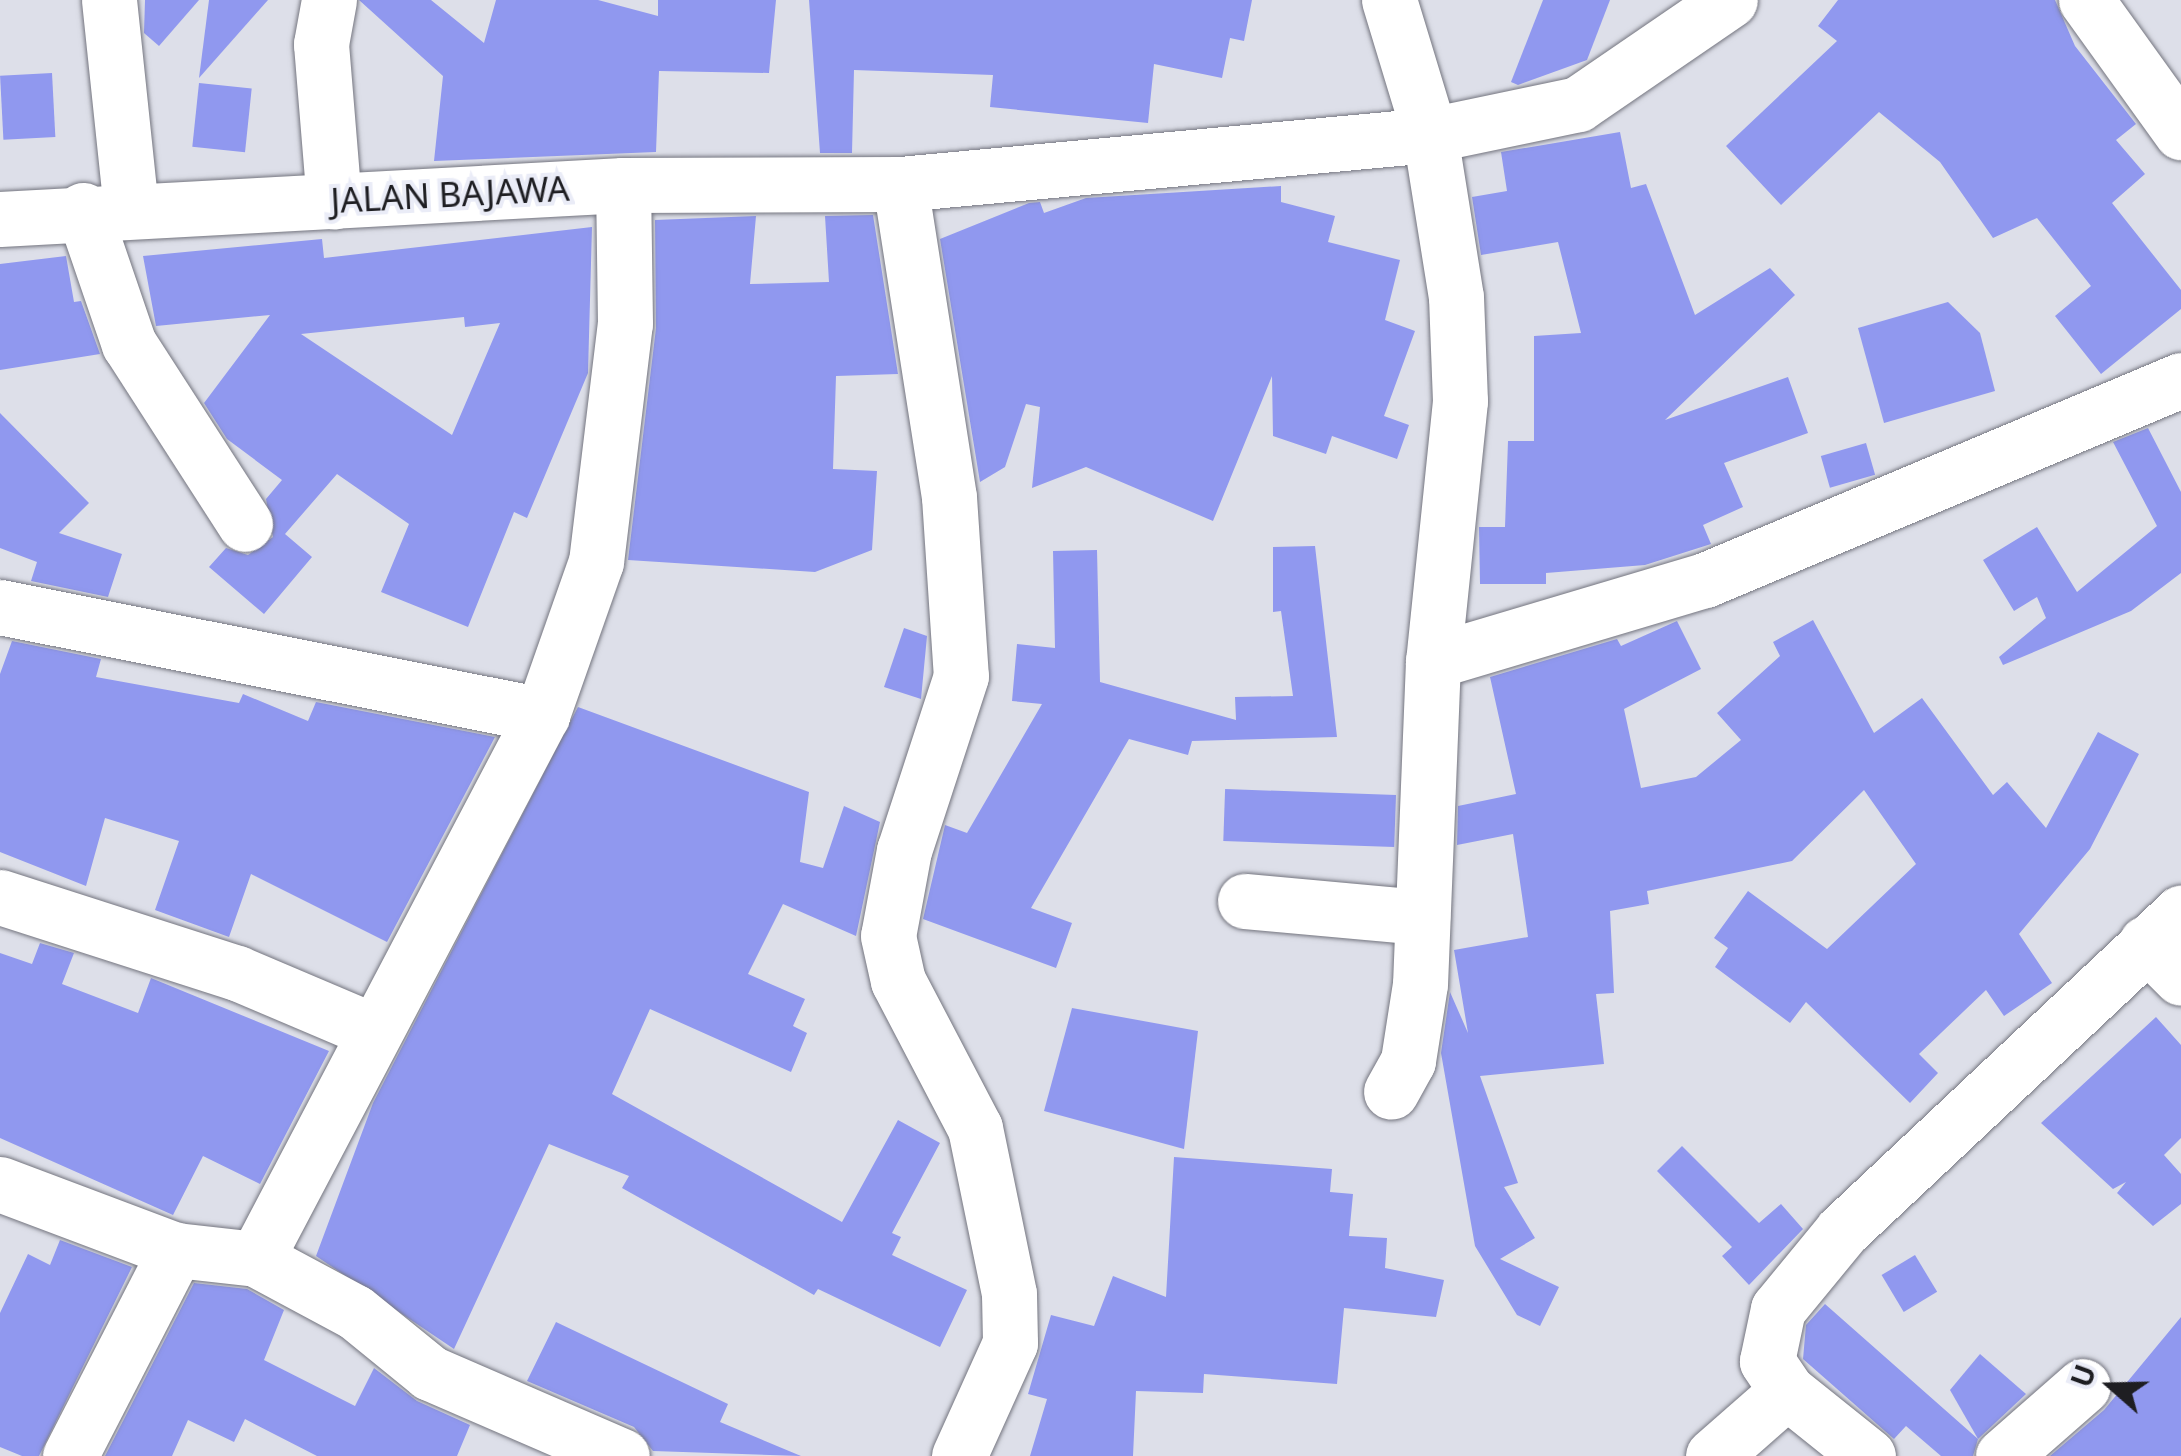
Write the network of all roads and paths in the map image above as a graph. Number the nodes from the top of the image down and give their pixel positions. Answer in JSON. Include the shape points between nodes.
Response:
{"nodes":[{"id":1,"x":109,"y":0,"type":"edge"},
{"id":2,"x":329,"y":0,"type":"edge"},
{"id":3,"x":1389,"y":0,"type":"edge"},
{"id":4,"x":1730,"y":0,"type":"edge"},
{"id":5,"x":2086,"y":0,"type":"edge"},
{"id":6,"x":2181,"y":132,"type":"edge"},
{"id":7,"x":1430,"y":135,"type":"junction"},
{"id":8,"x":900,"y":184,"type":"junction"},
{"id":9,"x":624,"y":185,"type":"junction"},
{"id":10,"x":334,"y":200,"type":"junction"},
{"id":11,"x":107,"y":209,"type":"junction"},
{"id":12,"x":0,"y":219,"type":"edge"},
{"id":13,"x":2181,"y":380,"type":"edge"},
{"id":14,"x":246,"y":524,"type":"dead end"},
{"id":15,"x":0,"y":607,"type":"edge"},
{"id":16,"x":1434,"y":661,"type":"junction"},
{"id":17,"x":542,"y":715,"type":"junction"},
{"id":18,"x":0,"y":897,"type":"edge"},
{"id":19,"x":1245,"y":900,"type":"dead end"},
{"id":20,"x":1422,"y":916,"type":"junction"},
{"id":21,"x":2169,"y":945,"type":"edge"},
{"id":22,"x":371,"y":1030,"type":"junction"},
{"id":23,"x":1391,"y":1092,"type":"dead end"},
{"id":24,"x":0,"y":1184,"type":"edge"},
{"id":25,"x":176,"y":1250,"type":"junction"},
{"id":26,"x":256,"y":1260,"type":"junction"},
{"id":27,"x":2083,"y":1386,"type":"dead end"},
{"id":28,"x":1787,"y":1391,"type":"junction"},
{"id":29,"x":70,"y":1456,"type":"edge"},
{"id":30,"x":622,"y":1456,"type":"edge"},
{"id":31,"x":959,"y":1456,"type":"edge"},
{"id":32,"x":1713,"y":1456,"type":"edge"},
{"id":33,"x":1868,"y":1456,"type":"edge"},
{"id":34,"x":2003,"y":1456,"type":"edge"}],
"edges":[{"from":1,"to":11,"type":"street"},
{"from":2,"to":10,"type":"street","via":[[321,44]]},
{"from":3,"to":7,"type":"street"},
{"from":4,"to":7,"type":"street","name":"JALAN BAJAWA","via":[[1578,104]]},
{"from":5,"to":6,"type":"street"},
{"from":7,"to":8,"type":"street","name":"JALAN BAJAWA"},
{"from":7,"to":16,"type":"street","via":[[1456,297],[1460,401]]},
{"from":8,"to":9,"type":"street","name":"JALAN BAJAWA"},
{"from":8,"to":31,"type":"street","via":[[949,497],[961,676],[904,850],[888,936],[906,998],[975,1128],[1009,1294],[1010,1344]]},
{"from":9,"to":10,"type":"street","name":"JALAN BAJAWA"},
{"from":9,"to":17,"type":"street","via":[[625,324],[606,504],[596,562]]},
{"from":10,"to":11,"type":"street","name":"JALAN BAJAWA"},
{"from":11,"to":12,"type":"street","name":"JALAN BAJAWA"},
{"from":11,"to":14,"type":"street","via":[[129,344]]},
{"from":13,"to":16,"type":"street","via":[[1706,580]]},
{"from":15,"to":17,"type":"street"},
{"from":16,"to":20,"type":"street"},
{"from":17,"to":22,"type":"street"},
{"from":18,"to":22,"type":"street","via":[[237,973]]},
{"from":19,"to":20,"type":"street"},
{"from":20,"to":23,"type":"street","via":[[1408,1061]]},
{"from":21,"to":28,"type":"street","via":[[1842,1231],[1778,1308],[1764,1345]]},
{"from":22,"to":26,"type":"street"},
{"from":24,"to":25,"type":"street"},
{"from":25,"to":26,"type":"street"},
{"from":25,"to":29,"type":"street"},
{"from":26,"to":30,"type":"street","via":[[355,1312],[430,1373]]},
{"from":27,"to":34,"type":"street"},
{"from":28,"to":32,"type":"street"},
{"from":28,"to":33,"type":"street"}]}
